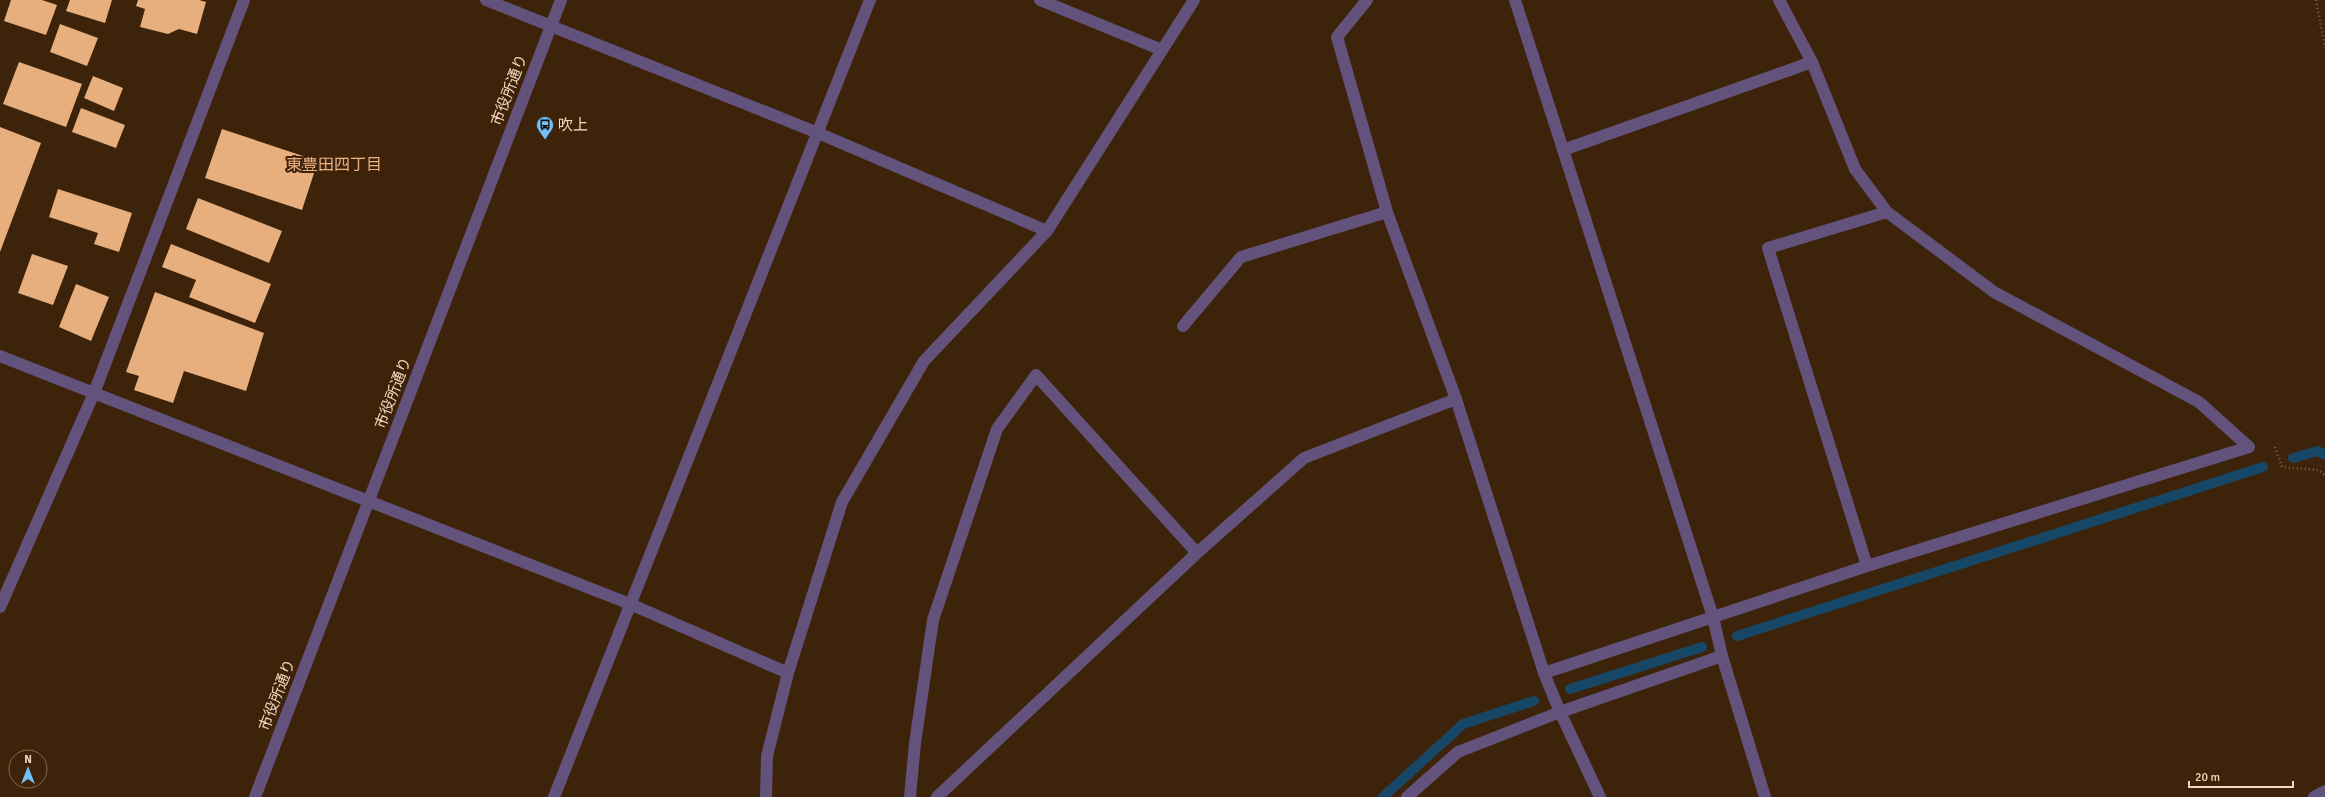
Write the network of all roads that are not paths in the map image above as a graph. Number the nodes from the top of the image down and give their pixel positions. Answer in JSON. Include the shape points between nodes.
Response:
{"nodes":[{"id":1,"x":244,"y":0,"type":"edge"},
{"id":2,"x":486,"y":0,"type":"edge"},
{"id":3,"x":561,"y":0,"type":"edge"},
{"id":4,"x":870,"y":0,"type":"edge"},
{"id":5,"x":1040,"y":0,"type":"edge"},
{"id":6,"x":1194,"y":0,"type":"edge"},
{"id":7,"x":1367,"y":0,"type":"edge"},
{"id":8,"x":1515,"y":0,"type":"edge"},
{"id":9,"x":1779,"y":0,"type":"edge"},
{"id":10,"x":551,"y":26,"type":"junction"},
{"id":11,"x":1162,"y":50,"type":"junction"},
{"id":12,"x":1812,"y":62,"type":"junction"},
{"id":13,"x":818,"y":133,"type":"junction"},
{"id":14,"x":1563,"y":150,"type":"junction"},
{"id":15,"x":1387,"y":212,"type":"junction"},
{"id":16,"x":1887,"y":212,"type":"junction"},
{"id":17,"x":1047,"y":231,"type":"junction"},
{"id":18,"x":1183,"y":326,"type":"dead end"},
{"id":19,"x":0,"y":356,"type":"edge"},
{"id":20,"x":94,"y":393,"type":"junction"},
{"id":21,"x":1456,"y":399,"type":"junction"},
{"id":22,"x":369,"y":500,"type":"junction"},
{"id":23,"x":1197,"y":553,"type":"junction"},
{"id":24,"x":1867,"y":566,"type":"junction"},
{"id":25,"x":630,"y":604,"type":"junction"},
{"id":26,"x":0,"y":607,"type":"edge"},
{"id":27,"x":1713,"y":617,"type":"junction"},
{"id":28,"x":1722,"y":656,"type":"junction"},
{"id":29,"x":788,"y":672,"type":"junction"},
{"id":30,"x":1544,"y":672,"type":"junction"},
{"id":31,"x":1560,"y":712,"type":"junction"},
{"id":32,"x":2325,"y":791,"type":"edge"},
{"id":33,"x":255,"y":797,"type":"edge"},
{"id":34,"x":554,"y":797,"type":"edge"},
{"id":35,"x":766,"y":797,"type":"edge"},
{"id":36,"x":910,"y":797,"type":"edge"},
{"id":37,"x":938,"y":797,"type":"edge"},
{"id":38,"x":1407,"y":797,"type":"edge"},
{"id":39,"x":1600,"y":797,"type":"edge"},
{"id":40,"x":1765,"y":797,"type":"edge"},
{"id":41,"x":2314,"y":797,"type":"edge"}],
"edges":[{"from":1,"to":20,"type":"street"},
{"from":2,"to":10,"type":"street"},
{"from":3,"to":10,"type":"street","name":"市役所通り"},
{"from":4,"to":13,"type":"street"},
{"from":5,"to":11,"type":"street"},
{"from":6,"to":11,"type":"street"},
{"from":7,"to":15,"type":"street","via":[[1337,37]]},
{"from":8,"to":14,"type":"street"},
{"from":9,"to":12,"type":"street"},
{"from":10,"to":13,"type":"street"},
{"from":10,"to":22,"type":"street","name":"市役所通り"},
{"from":11,"to":17,"type":"street"},
{"from":12,"to":14,"type":"street"},
{"from":12,"to":16,"type":"street","via":[[1855,169]]},
{"from":13,"to":17,"type":"street"},
{"from":13,"to":25,"type":"street"},
{"from":14,"to":27,"type":"street"},
{"from":15,"to":18,"type":"street","via":[[1241,257]]},
{"from":15,"to":21,"type":"street"},
{"from":16,"to":24,"type":"street","via":[[1768,248]]},
{"from":16,"to":24,"type":"street","via":[[1994,292],[2199,402],[2249,447]]},
{"from":17,"to":29,"type":"street","via":[[924,361],[842,502]]},
{"from":19,"to":20,"type":"street"},
{"from":20,"to":22,"type":"street"},
{"from":20,"to":26,"type":"street"},
{"from":21,"to":23,"type":"street","via":[[1304,458]]},
{"from":21,"to":30,"type":"street"},
{"from":22,"to":25,"type":"street"},
{"from":22,"to":33,"type":"street","name":"市役所通り"},
{"from":23,"to":36,"type":"street","via":[[1036,375],[997,429],[933,620],[915,743]]},
{"from":23,"to":37,"type":"street"},
{"from":24,"to":27,"type":"street"},
{"from":25,"to":29,"type":"street"},
{"from":25,"to":34,"type":"street"},
{"from":27,"to":28,"type":"street"},
{"from":27,"to":30,"type":"street"},
{"from":28,"to":31,"type":"street"},
{"from":28,"to":40,"type":"street"},
{"from":29,"to":35,"type":"street","via":[[767,756]]},
{"from":30,"to":31,"type":"street"},
{"from":31,"to":38,"type":"street","via":[[1458,752]]},
{"from":31,"to":39,"type":"street"},
{"from":32,"to":41,"type":"street"}]}
